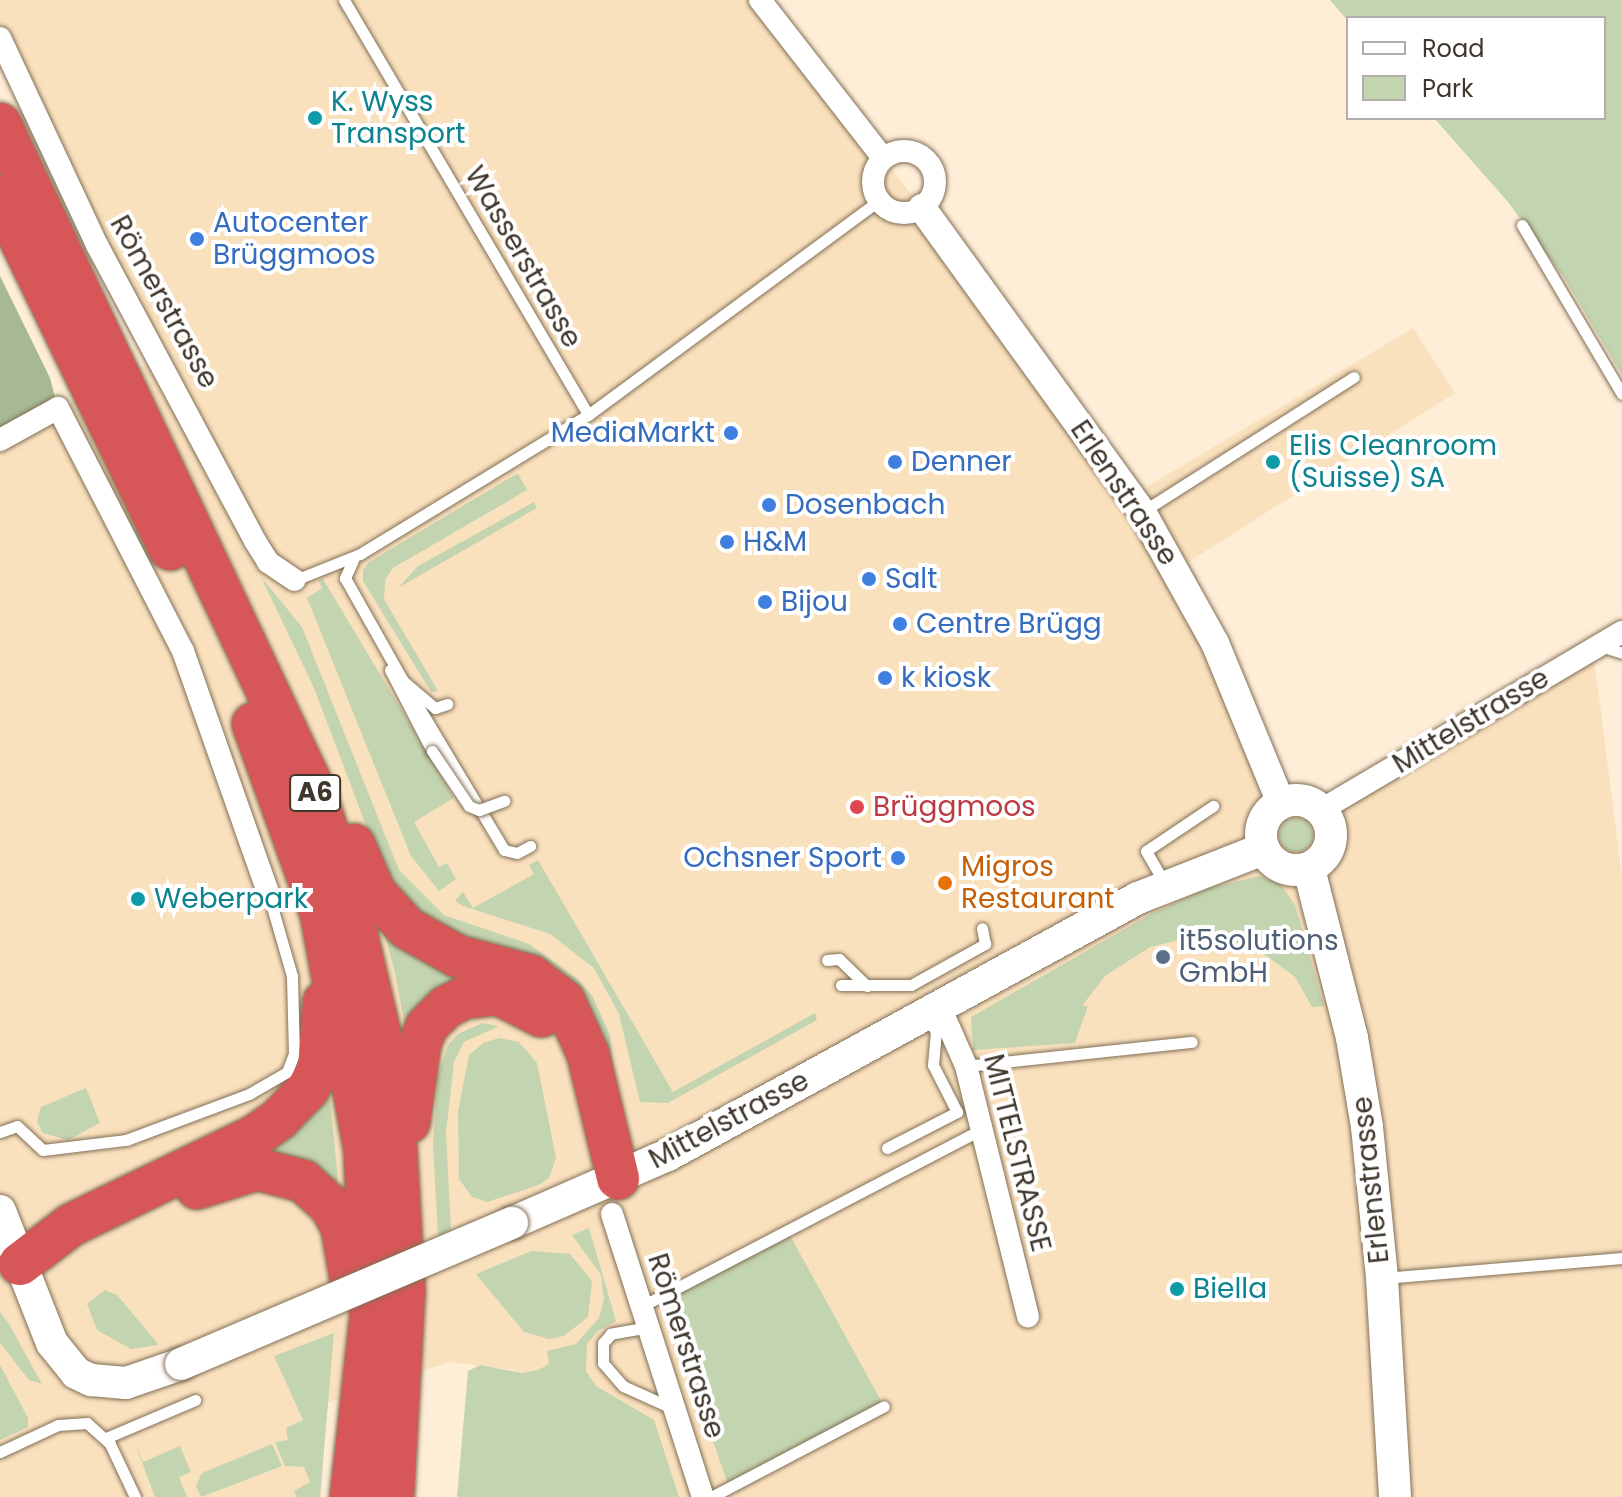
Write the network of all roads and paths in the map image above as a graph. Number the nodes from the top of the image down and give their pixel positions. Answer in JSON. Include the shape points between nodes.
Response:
{"nodes":[{"id":1,"x":344,"y":0,"type":"edge"},
{"id":2,"x":760,"y":0,"type":"edge"},
{"id":3,"x":0,"y":38,"type":"edge"},
{"id":4,"x":0,"y":124,"type":"edge"},
{"id":5,"x":883,"y":158,"type":"junction"},
{"id":6,"x":0,"y":197,"type":"edge"},
{"id":7,"x":878,"y":201,"type":"junction"},
{"id":8,"x":922,"y":208,"type":"junction"},
{"id":9,"x":1522,"y":225,"type":"dead end"},
{"id":10,"x":1354,"y":377,"type":"dead end"},
{"id":11,"x":123,"y":384,"type":"junction"},
{"id":12,"x":1622,"y":394,"type":"edge"},
{"id":13,"x":588,"y":415,"type":"junction"},
{"id":14,"x":0,"y":440,"type":"edge"},
{"id":15,"x":1142,"y":512,"type":"junction"},
{"id":16,"x":360,"y":554,"type":"junction"},
{"id":17,"x":295,"y":580,"type":"joint"},
{"id":18,"x":1622,"y":632,"type":"edge"},
{"id":19,"x":378,"y":636,"type":"junction"},
{"id":20,"x":1600,"y":646,"type":"junction"},
{"id":21,"x":1622,"y":653,"type":"edge"},
{"id":22,"x":403,"y":681,"type":"junction"},
{"id":23,"x":447,"y":704,"type":"dead end"},
{"id":24,"x":504,"y":801,"type":"dead end"},
{"id":25,"x":1281,"y":803,"type":"junction"},
{"id":26,"x":1213,"y":806,"type":"dead end"},
{"id":27,"x":1321,"y":810,"type":"junction"},
{"id":28,"x":530,"y":846,"type":"dead end"},
{"id":29,"x":1263,"y":849,"type":"junction"},
{"id":30,"x":1309,"y":869,"type":"junction"},
{"id":31,"x":1166,"y":885,"type":"junction"},
{"id":32,"x":268,"y":893,"type":"joint"},
{"id":33,"x":321,"y":913,"type":"junction"},
{"id":34,"x":982,"y":928,"type":"dead end"},
{"id":35,"x":827,"y":960,"type":"dead end"},
{"id":36,"x":841,"y":985,"type":"dead end"},
{"id":37,"x":867,"y":986,"type":"junction"},
{"id":38,"x":933,"y":1010,"type":"junction"},
{"id":39,"x":1192,"y":1042,"type":"dead end"},
{"id":40,"x":966,"y":1066,"type":"junction"},
{"id":41,"x":582,"y":1082,"type":"junction"},
{"id":42,"x":980,"y":1130,"type":"junction"},
{"id":43,"x":0,"y":1132,"type":"edge"},
{"id":44,"x":887,"y":1148,"type":"dead end"},
{"id":45,"x":608,"y":1194,"type":"junction"},
{"id":46,"x":0,"y":1211,"type":"edge"},
{"id":47,"x":402,"y":1235,"type":"junction"},
{"id":48,"x":1622,"y":1258,"type":"edge"},
{"id":49,"x":10,"y":1268,"type":"edge"},
{"id":50,"x":1382,"y":1278,"type":"junction"},
{"id":51,"x":1028,"y":1316,"type":"dead end"},
{"id":52,"x":646,"y":1317,"type":"junction"},
{"id":53,"x":364,"y":1365,"type":"junction"},
{"id":54,"x":195,"y":1400,"type":"dead end"},
{"id":55,"x":884,"y":1406,"type":"dead end"},
{"id":56,"x":676,"y":1410,"type":"junction"},
{"id":57,"x":106,"y":1438,"type":"junction"},
{"id":58,"x":0,"y":1452,"type":"edge"},
{"id":59,"x":135,"y":1497,"type":"edge"},
{"id":60,"x":351,"y":1497,"type":"edge"},
{"id":61,"x":393,"y":1497,"type":"edge"},
{"id":62,"x":703,"y":1497,"type":"edge"},
{"id":63,"x":711,"y":1497,"type":"edge"},
{"id":64,"x":1395,"y":1497,"type":"edge"}],
"edges":[{"from":1,"to":13,"type":"lane","name":"Wasserstrasse"},
{"from":2,"to":5,"type":"street"},
{"from":3,"to":17,"type":"street","name":"Römerstrasse","via":[[103,258],[255,541],[268,562]]},
{"from":4,"to":11,"type":"highway","number":"A6"},
{"from":5,"to":7,"type":"street","via":[[873,174]]},
{"from":5,"to":8,"type":"street","via":[[912,151],[929,163],[934,192]]},
{"from":6,"to":33,"type":"highway","number":"A6","via":[[218,643],[272,767]]},
{"from":7,"to":8,"type":"street","via":[[903,214]]},
{"from":7,"to":13,"type":"lane"},
{"from":8,"to":15,"type":"street","name":"Erlenstrasse"},
{"from":9,"to":12,"type":"lane"},
{"from":10,"to":15,"type":"lane"},
{"from":11,"to":41,"type":"highway","via":[[221,543],[280,658],[375,893],[428,943],[551,987],[578,1024]]},
{"from":11,"to":47,"type":"highway","number":"A6","via":[[308,776],[331,838],[379,1031]]},
{"from":13,"to":16,"type":"lane"},
{"from":14,"to":32,"type":"street","via":[[58,408],[183,651]]},
{"from":15,"to":25,"type":"street","name":"Erlenstrasse","via":[[1215,643]]},
{"from":16,"to":17,"type":"lane"},
{"from":16,"to":19,"type":"lane","via":[[347,565],[345,578]]},
{"from":18,"to":20,"type":"street","name":"Mittelstrasse"},
{"from":19,"to":22,"type":"lane"},
{"from":19,"to":24,"type":"lane","bridge":true,"via":[[399,694],[469,806],[479,810]]},
{"from":20,"to":21,"type":"lane"},
{"from":20,"to":27,"type":"street","name":"Mittelstrasse"},
{"from":22,"to":23,"type":"lane","via":[[427,703]]},
{"from":22,"to":28,"type":"lane","via":[[504,850],[517,853]]},
{"from":25,"to":27,"type":"main road","via":[[1305,801]]},
{"from":25,"to":29,"type":"main road","via":[[1263,822]]},
{"from":26,"to":31,"type":"lane","via":[[1146,851]]},
{"from":27,"to":30,"type":"main road","via":[[1332,831],[1331,843]]},
{"from":29,"to":30,"type":"main road","via":[[1282,868]]},
{"from":29,"to":31,"type":"main road","name":"Mittelstrasse"},
{"from":30,"to":50,"type":"main road","name":"Erlenstrasse","via":[[1357,1064]]},
{"from":31,"to":38,"type":"main road","name":"Mittelstrasse"},
{"from":32,"to":43,"type":"lane","via":[[292,976],[294,1054],[287,1072],[249,1094],[126,1140],[43,1150],[17,1126]]},
{"from":33,"to":49,"type":"highway","via":[[323,1050],[308,1089],[294,1105],[255,1136],[71,1225]]},
{"from":33,"to":53,"type":"highway","number":"A6","via":[[365,1151],[371,1316]]},
{"from":34,"to":37,"type":"lane","via":[[985,944],[917,983]]},
{"from":35,"to":37,"type":"lane","via":[[839,959]]},
{"from":36,"to":37,"type":"lane"},
{"from":38,"to":40,"type":"street","name":"MITTELSTRASSE"},
{"from":38,"to":44,"type":"lane","via":[[933,1065],[957,1112]]},
{"from":38,"to":45,"type":"main road","name":"Mittelstrasse"},
{"from":39,"to":40,"type":"lane"},
{"from":40,"to":42,"type":"street","name":"MITTELSTRASSE"},
{"from":41,"to":45,"type":"highway"},
{"from":41,"to":47,"type":"highway","via":[[553,1031],[519,1000],[464,998],[436,1016],[420,1043],[412,1079]]},
{"from":42,"to":51,"type":"street","name":"MITTELSTRASSE"},
{"from":42,"to":52,"type":"lane"},
{"from":45,"to":49,"type":"main road","name":"Mittelstrasse","bridge":true,"via":[[126,1383],[76,1373],[53,1346]]},
{"from":45,"to":52,"type":"street","name":"Römerstrasse"},
{"from":46,"to":49,"type":"main road"},
{"from":47,"to":61,"type":"highway","number":"A6","via":[[403,1347]]},
{"from":48,"to":50,"type":"lane"},
{"from":49,"to":53,"type":"highway","via":[[103,1233],[219,1177],[257,1169],[287,1174],[317,1192],[342,1227]]},
{"from":50,"to":64,"type":"main road","name":"Erlenstrasse"},
{"from":52,"to":56,"type":"street","name":"Römerstrasse"},
{"from":52,"to":56,"type":"lane","via":[[611,1334],[603,1343],[603,1363],[623,1386]]},
{"from":53,"to":60,"type":"highway","number":"A6"},
{"from":54,"to":57,"type":"lane"},
{"from":55,"to":63,"type":"lane"},
{"from":56,"to":62,"type":"street","name":"Römerstrasse"},
{"from":57,"to":58,"type":"lane","via":[[87,1423],[71,1422]]},
{"from":57,"to":59,"type":"lane"}]}
